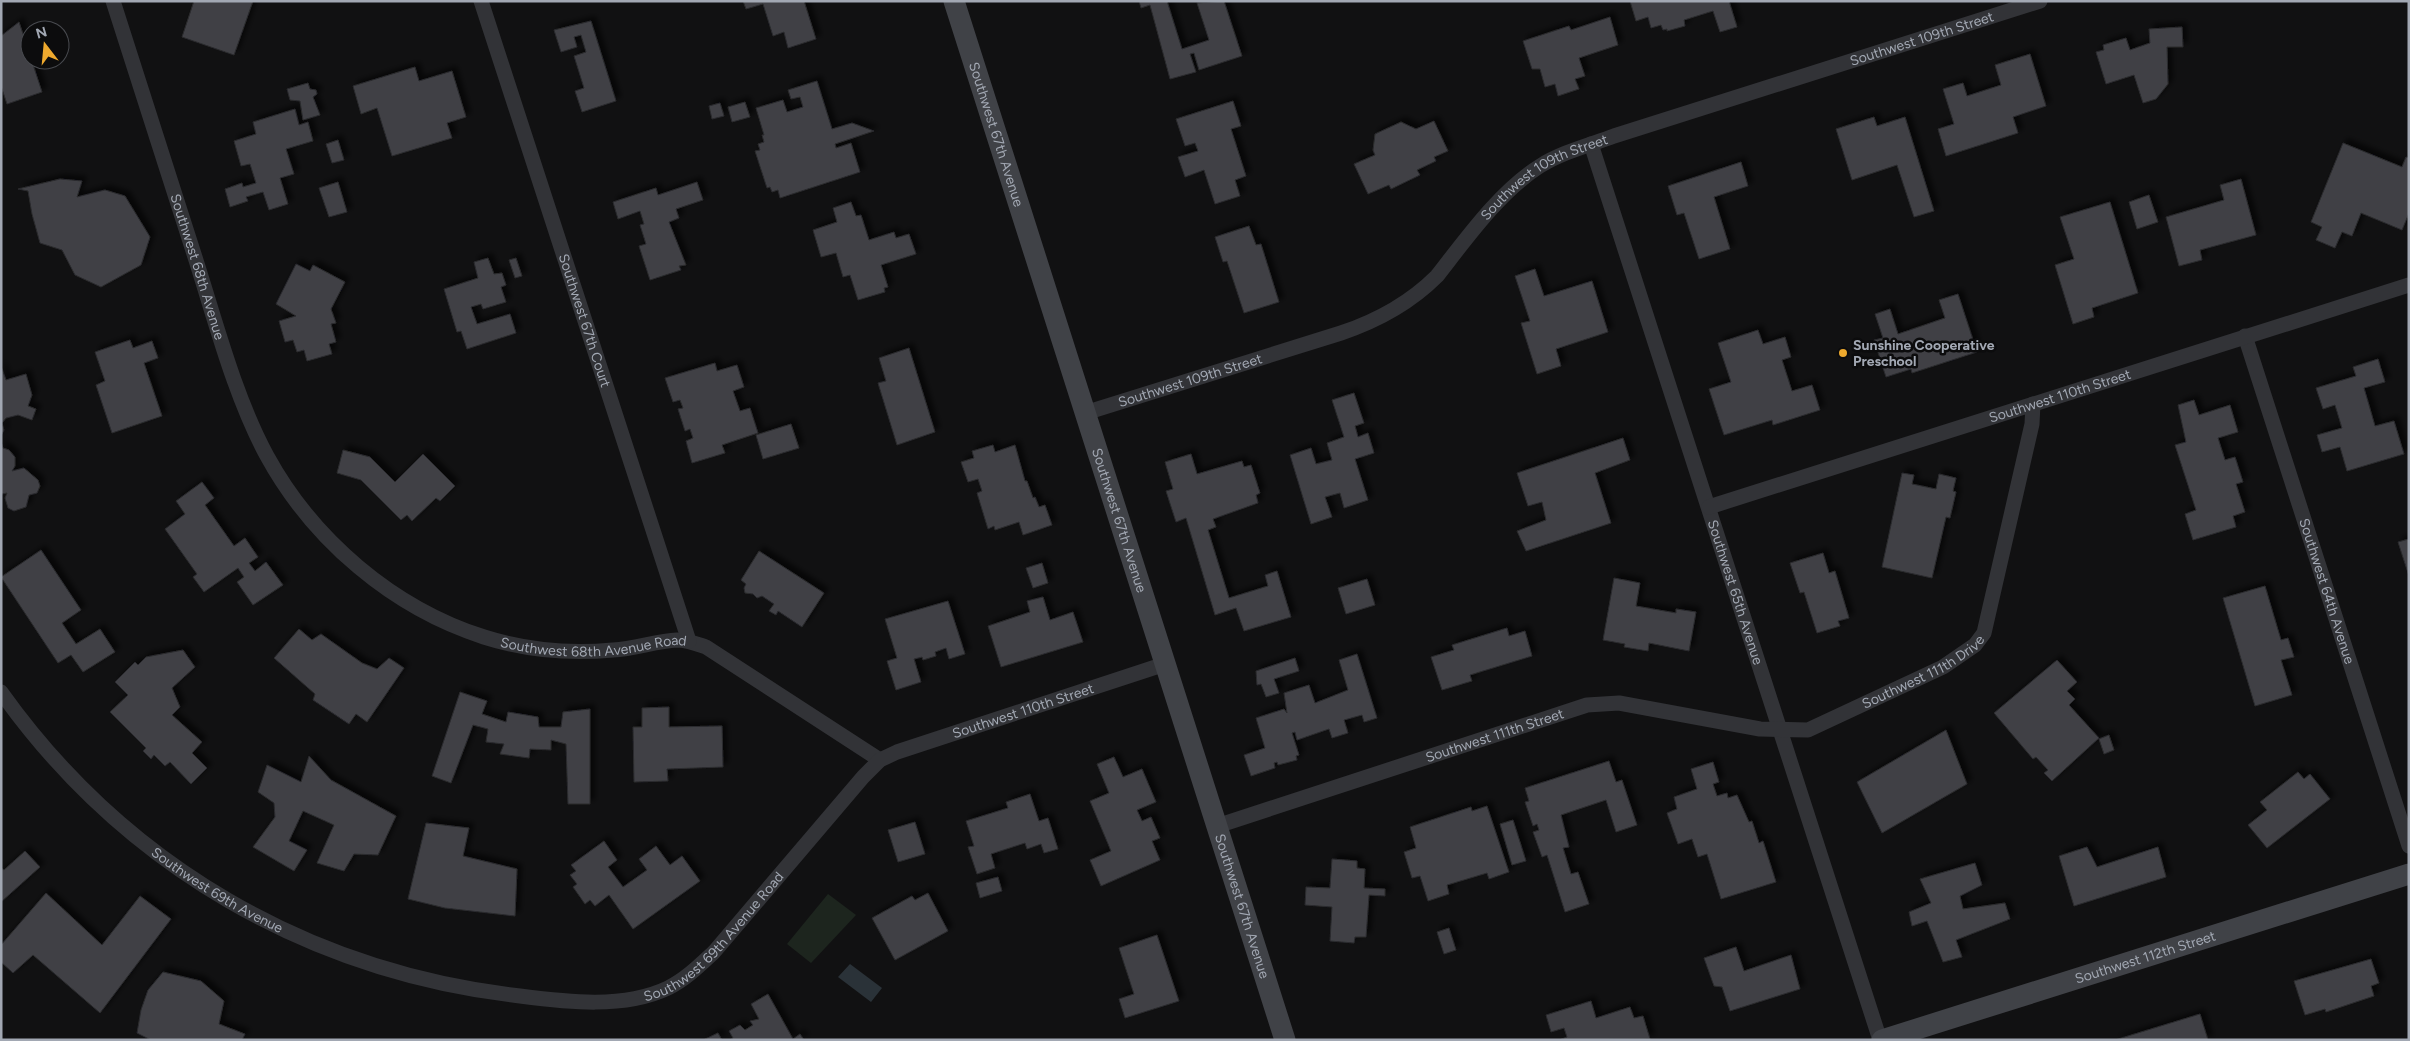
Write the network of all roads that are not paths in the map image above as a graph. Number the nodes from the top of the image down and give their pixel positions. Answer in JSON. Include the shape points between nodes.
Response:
{"nodes":[{"id":1,"x":113,"y":1,"type":"edge"},
{"id":2,"x":481,"y":1,"type":"edge"},
{"id":3,"x":954,"y":1,"type":"edge"},
{"id":4,"x":2040,"y":1,"type":"edge"},
{"id":5,"x":1591,"y":144,"type":"junction"},
{"id":6,"x":2409,"y":285,"type":"edge"},
{"id":7,"x":2245,"y":336,"type":"junction"},
{"id":8,"x":2033,"y":404,"type":"junction"},
{"id":9,"x":1085,"y":413,"type":"junction"},
{"id":10,"x":1709,"y":507,"type":"junction"},
{"id":11,"x":311,"y":520,"type":"joint"},
{"id":12,"x":689,"y":641,"type":"junction"},
{"id":13,"x":1165,"y":664,"type":"junction"},
{"id":14,"x":1,"y":692,"type":"edge"},
{"id":15,"x":1781,"y":731,"type":"junction"},
{"id":16,"x":880,"y":760,"type":"junction"},
{"id":17,"x":1217,"y":826,"type":"junction"},
{"id":18,"x":2409,"y":846,"type":"edge"},
{"id":19,"x":2409,"y":874,"type":"edge"},
{"id":20,"x":492,"y":993,"type":"joint"},
{"id":21,"x":1285,"y":1040,"type":"edge"},
{"id":22,"x":1881,"y":1040,"type":"edge"}],
"edges":[{"from":1,"to":11,"type":"street","name":"Southwest 68th Avenue","via":[[243,400],[266,454],[290,494]]},
{"from":2,"to":12,"type":"street","name":"Southwest 67th Court"},
{"from":3,"to":9,"type":"main road","name":"Southwest 67th Avenue"},
{"from":4,"to":5,"type":"street","name":"Southwest 109th Street"},
{"from":5,"to":9,"type":"street","name":"Southwest 109th Street","via":[[1547,162],[1524,178],[1424,289],[1377,318],[1341,333]]},
{"from":5,"to":10,"type":"street","name":"Southwest 65th Avenue"},
{"from":6,"to":7,"type":"street","name":"Southwest 110th Street"},
{"from":7,"to":8,"type":"street","name":"Southwest 110th Street"},
{"from":7,"to":18,"type":"street","name":"Southwest 64th Avenue"},
{"from":8,"to":10,"type":"street","name":"Southwest 110th Street"},
{"from":8,"to":15,"type":"street","name":"Southwest 111th Drive","via":[[2032,424],[1988,619],[1984,633],[1975,645],[1942,667],[1808,730]]},
{"from":9,"to":13,"type":"main road","name":"Southwest 67th Avenue"},
{"from":10,"to":15,"type":"street","name":"Southwest 65th Avenue"},
{"from":11,"to":12,"type":"street","name":"Southwest 68th Avenue Road","via":[[354,562],[392,592],[427,613],[486,638],[569,651],[613,650]]},
{"from":12,"to":16,"type":"street","name":"Southwest 68th Avenue Road","via":[[722,656]]},
{"from":13,"to":16,"type":"street","name":"Southwest 110th Street"},
{"from":13,"to":17,"type":"main road","name":"Southwest 67th Avenue"},
{"from":14,"to":20,"type":"street","name":"Southwest 69th Avenue","via":[[28,729],[89,797],[138,840],[196,881],[324,950],[432,981]]},
{"from":15,"to":17,"type":"street","name":"Southwest 111th Street","via":[[1639,706],[1587,705]]},
{"from":15,"to":22,"type":"street","name":"Southwest 65th Avenue"},
{"from":16,"to":20,"type":"street","name":"Southwest 69th Avenue Road","via":[[714,952],[675,984],[640,997],[595,1001]]},
{"from":17,"to":21,"type":"main road","name":"Southwest 67th Avenue"},
{"from":19,"to":22,"type":"main road","name":"Southwest 112th Street"}]}
